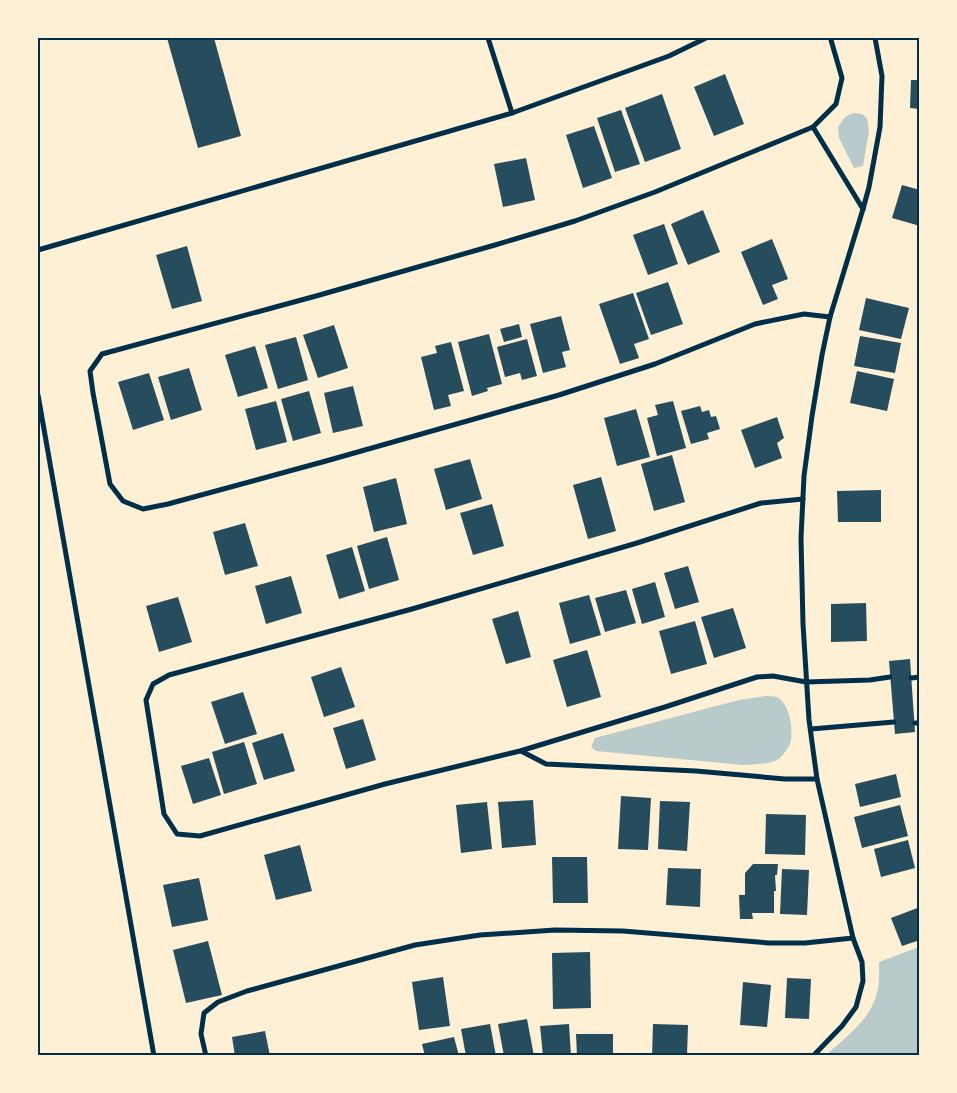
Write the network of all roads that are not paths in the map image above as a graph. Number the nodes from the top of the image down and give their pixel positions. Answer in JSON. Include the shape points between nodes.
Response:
{"nodes":[{"id":1,"x":488,"y":38,"type":"edge"},
{"id":2,"x":706,"y":38,"type":"edge"},
{"id":3,"x":832,"y":38,"type":"edge"},
{"id":4,"x":875,"y":38,"type":"edge"},
{"id":5,"x":512,"y":114,"type":"junction"},
{"id":6,"x":813,"y":127,"type":"junction"},
{"id":7,"x":863,"y":210,"type":"junction"},
{"id":8,"x":38,"y":250,"type":"edge"},
{"id":9,"x":830,"y":316,"type":"junction"},
{"id":10,"x":38,"y":395,"type":"edge"},
{"id":11,"x":803,"y":499,"type":"junction"},
{"id":12,"x":890,"y":677,"type":"dead end"},
{"id":13,"x":920,"y":677,"type":"edge"},
{"id":14,"x":911,"y":678,"type":"dead end"},
{"id":15,"x":806,"y":682,"type":"junction"},
{"id":16,"x":894,"y":722,"type":"dead end"},
{"id":17,"x":811,"y":729,"type":"junction"},
{"id":18,"x":520,"y":751,"type":"junction"},
{"id":19,"x":818,"y":779,"type":"junction"},
{"id":20,"x":852,"y":938,"type":"junction"},
{"id":21,"x":154,"y":1056,"type":"edge"},
{"id":22,"x":206,"y":1056,"type":"edge"},
{"id":23,"x":812,"y":1056,"type":"edge"}],
"edges":[{"from":1,"to":5,"type":"street"},
{"from":2,"to":5,"type":"street","via":[[669,56]]},
{"from":3,"to":6,"type":"street","via":[[842,78],[836,104]]},
{"from":4,"to":7,"type":"street","via":[[882,76],[880,127]]},
{"from":5,"to":8,"type":"street"},
{"from":6,"to":7,"type":"street"},
{"from":6,"to":9,"type":"street","via":[[655,192],[574,221],[102,354],[90,371],[110,484],[123,501],[142,509],[559,395],[655,364],[755,324],[804,314]]},
{"from":7,"to":9,"type":"street"},
{"from":9,"to":11,"type":"street","via":[[812,416]]},
{"from":10,"to":21,"type":"street"},
{"from":11,"to":15,"type":"street","via":[[801,538]]},
{"from":11,"to":18,"type":"street","via":[[761,503],[638,543],[412,609],[169,675],[153,684],[146,700],[164,814],[177,834],[200,836],[385,784]]},
{"from":12,"to":15,"type":"street"},
{"from":13,"to":14,"type":"street"},
{"from":15,"to":17,"type":"street"},
{"from":15,"to":18,"type":"street","via":[[774,676],[757,677]]},
{"from":16,"to":17,"type":"street"},
{"from":17,"to":19,"type":"street"},
{"from":18,"to":19,"type":"street","via":[[546,764]]},
{"from":19,"to":20,"type":"street"},
{"from":20,"to":22,"type":"street","via":[[769,943],[623,931],[555,930],[480,935],[415,945],[247,991],[218,1002],[204,1013],[201,1034]]},
{"from":20,"to":23,"type":"street","via":[[862,962],[863,981],[856,1007]]}]}
